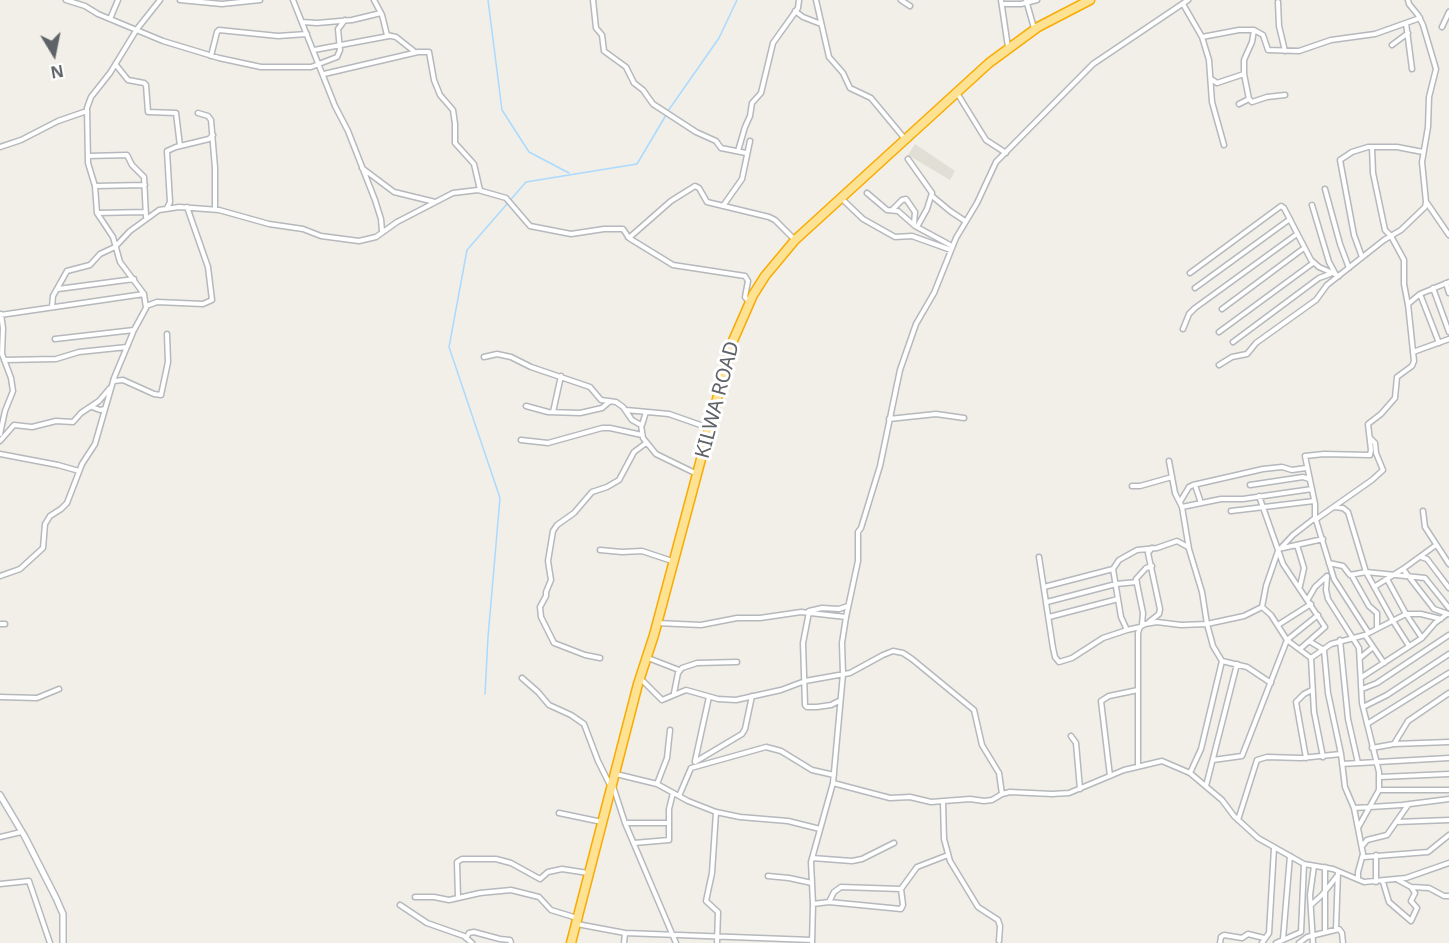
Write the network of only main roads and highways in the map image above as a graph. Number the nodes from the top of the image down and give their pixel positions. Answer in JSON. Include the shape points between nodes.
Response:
{"nodes":[{"id":1,"x":1085,"y":1,"type":"edge"},
{"id":2,"x":570,"y":943,"type":"edge"}],
"edges":[{"from":1,"to":2,"type":"highway","name":"KILWA ROAD","via":[[1009,47],[956,93],[795,240],[749,303],[732,343]]}]}
